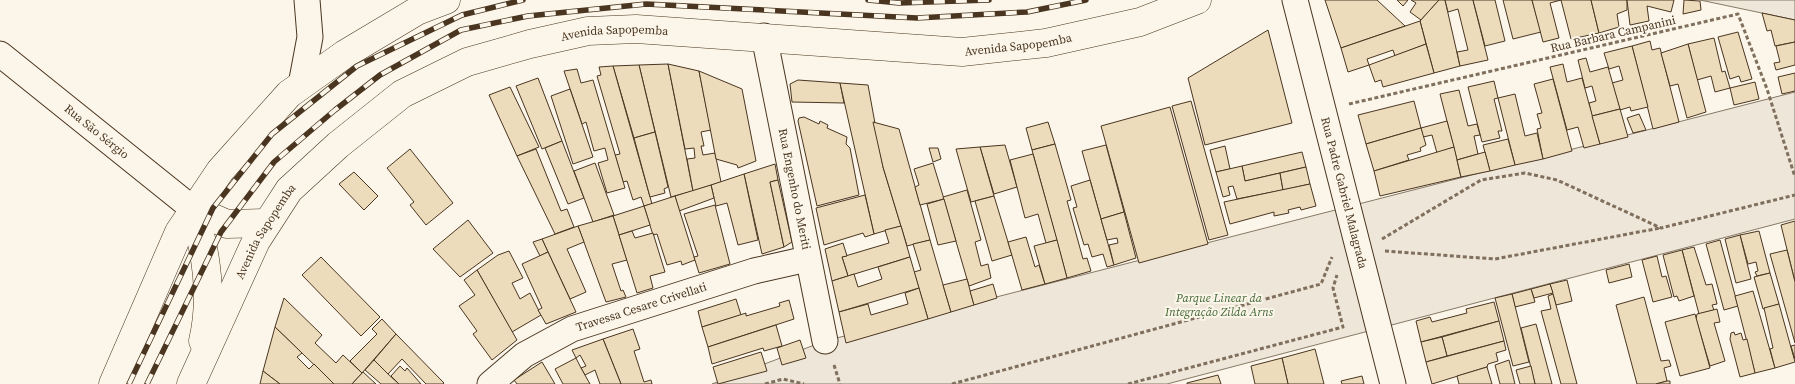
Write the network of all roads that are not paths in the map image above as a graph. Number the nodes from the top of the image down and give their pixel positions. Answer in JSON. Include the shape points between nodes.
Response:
{"nodes":[{"id":1,"x":307,"y":0,"type":"edge"},
{"id":2,"x":446,"y":0,"type":"edge"},
{"id":3,"x":1197,"y":0,"type":"edge"},
{"id":4,"x":1295,"y":0,"type":"edge"},
{"id":5,"x":764,"y":36,"type":"junction"},
{"id":6,"x":0,"y":54,"type":"edge"},
{"id":7,"x":302,"y":85,"type":"junction"},
{"id":8,"x":193,"y":209,"type":"junction"},
{"id":9,"x":267,"y":223,"type":"junction"},
{"id":10,"x":807,"y":259,"type":"junction"},
{"id":11,"x":825,"y":341,"type":"dead end"},
{"id":12,"x":193,"y":378,"type":"edge"},
{"id":13,"x":114,"y":384,"type":"edge"},
{"id":14,"x":490,"y":384,"type":"edge"},
{"id":15,"x":1394,"y":384,"type":"edge"}],
"edges":[{"from":1,"to":7,"type":"street","via":[[310,37]]},
{"from":2,"to":7,"type":"main road","via":[[417,11],[353,49]]},
{"from":3,"to":5,"type":"main road","name":"Avenida Sapopemba","via":[[1140,22],[1046,42],[962,52]]},
{"from":4,"to":15,"type":"street","name":"Rua Padre Gabriel Malagrada"},
{"from":5,"to":9,"type":"main road","name":"Avenida Sapopemba","via":[[636,29],[588,31],[467,62],[402,94],[338,145],[289,190]]},
{"from":5,"to":10,"type":"street","name":"Rua Engenho do Meriti"},
{"from":6,"to":8,"type":"street","name":"Rua São Sérgio"},
{"from":7,"to":8,"type":"main road","via":[[289,94],[220,171]]},
{"from":8,"to":9,"type":"main road","via":[[227,224]]},
{"from":8,"to":12,"type":"main road","via":[[202,246],[207,300],[204,336]]},
{"from":8,"to":13,"type":"main road","via":[[179,232]]},
{"from":9,"to":12,"type":"main road","name":"Avenida Sapopemba"},
{"from":10,"to":11,"type":"street","name":"Rua Engenho do Meriti"},
{"from":10,"to":14,"type":"street","name":"Travessa Cesare Crivellati","via":[[754,271],[572,329],[524,355]]}]}
